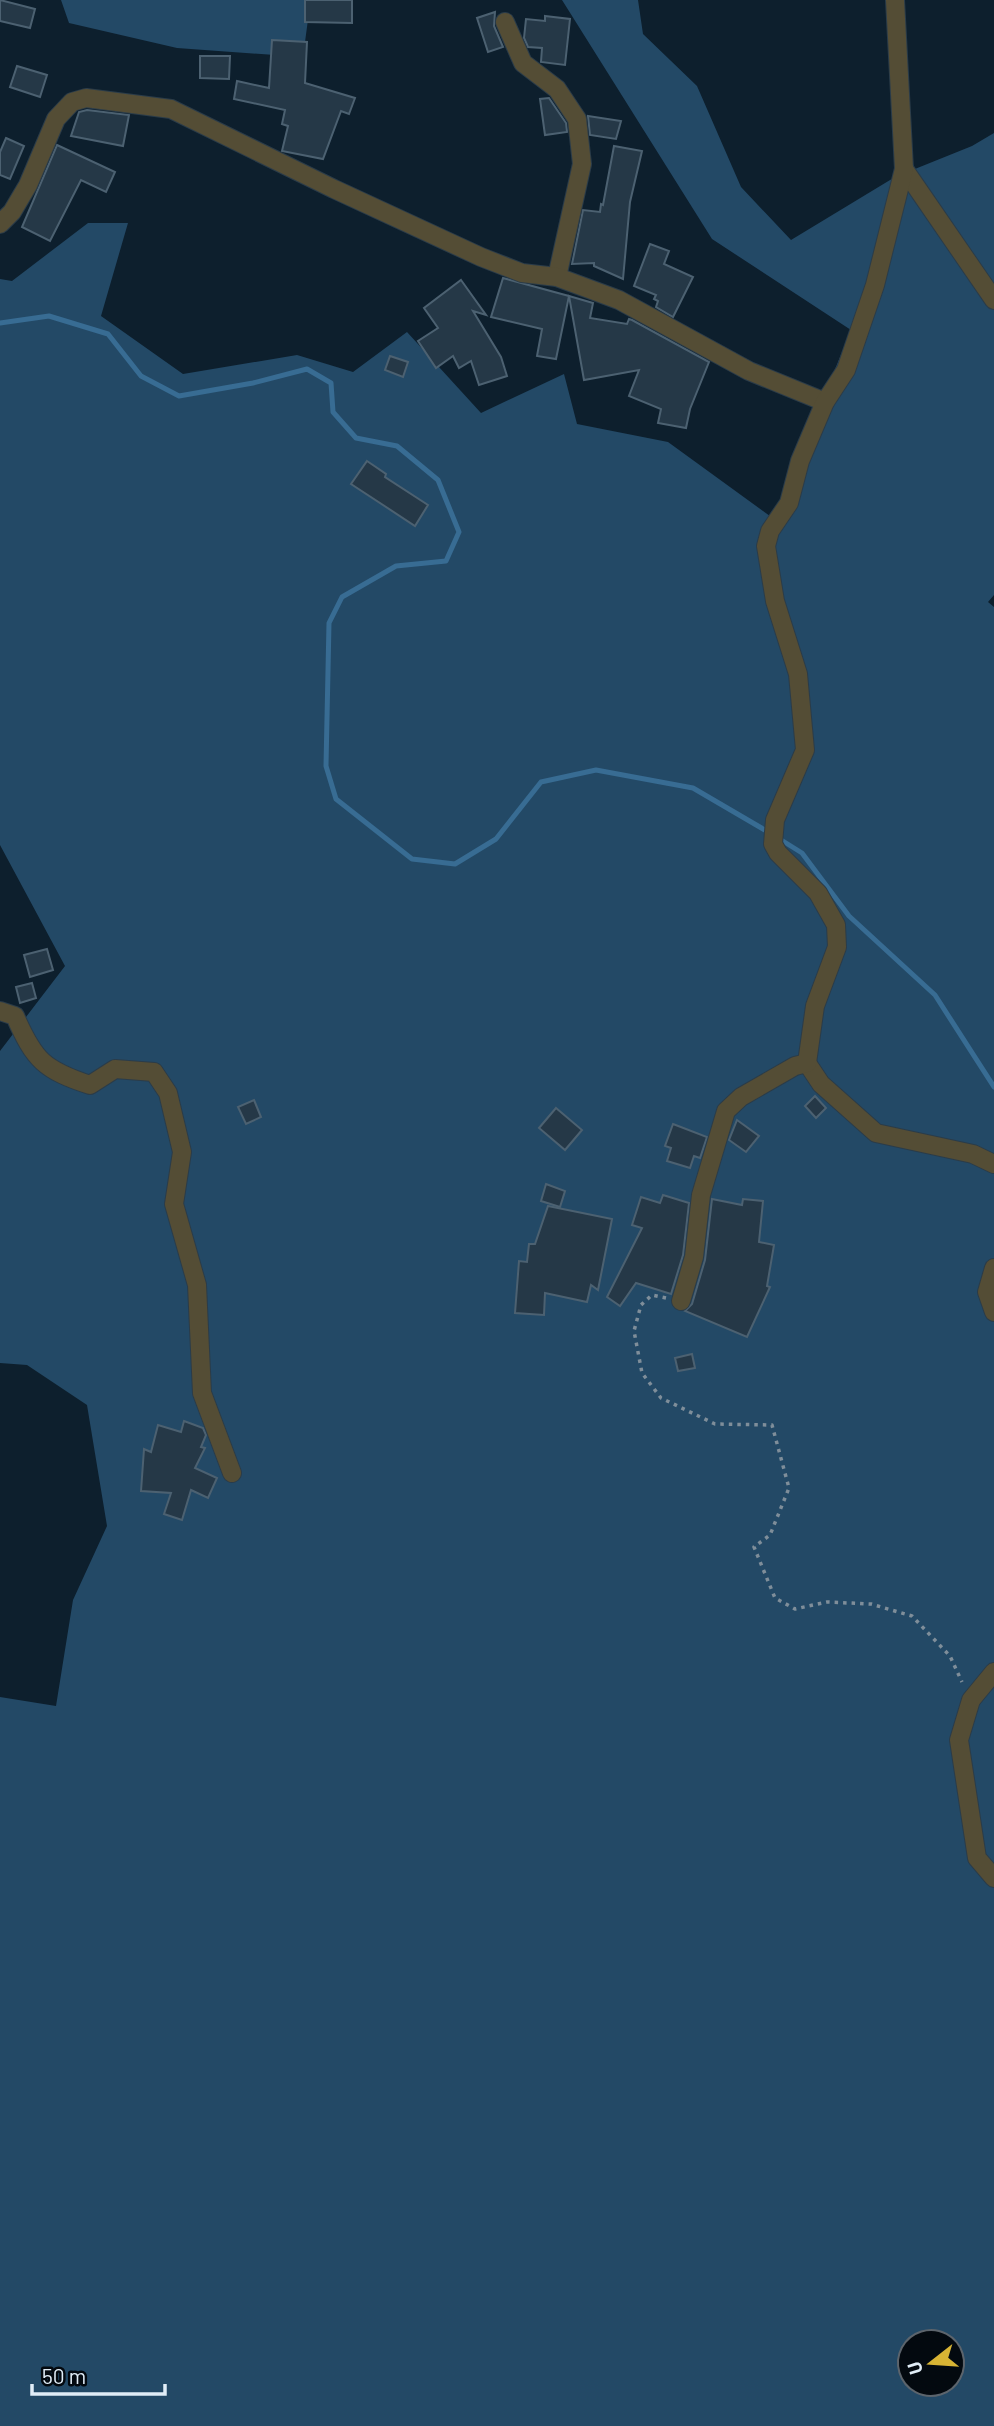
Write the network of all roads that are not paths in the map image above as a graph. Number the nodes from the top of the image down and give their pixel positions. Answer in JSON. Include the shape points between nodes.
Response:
{"nodes":[{"id":1,"x":895,"y":0,"type":"edge"},
{"id":2,"x":505,"y":22,"type":"dead end"},
{"id":3,"x":904,"y":169,"type":"junction"},
{"id":4,"x":0,"y":225,"type":"edge"},
{"id":5,"x":557,"y":277,"type":"junction"},
{"id":6,"x":994,"y":300,"type":"edge"},
{"id":7,"x":825,"y":402,"type":"junction"},
{"id":8,"x":0,"y":1011,"type":"edge"},
{"id":9,"x":807,"y":1063,"type":"junction"},
{"id":10,"x":994,"y":1164,"type":"edge"},
{"id":11,"x":994,"y":1268,"type":"edge"},
{"id":12,"x":681,"y":1301,"type":"road end"},
{"id":13,"x":994,"y":1312,"type":"edge"},
{"id":14,"x":232,"y":1473,"type":"dead end"},
{"id":15,"x":994,"y":1672,"type":"edge"},
{"id":16,"x":994,"y":1878,"type":"edge"}],
"edges":[{"from":1,"to":3,"type":"street"},
{"from":2,"to":5,"type":"street","via":[[523,63],[557,89],[577,119],[582,164]]},
{"from":3,"to":6,"type":"street"},
{"from":3,"to":7,"type":"street","via":[[871,297],[846,370]]},
{"from":4,"to":5,"type":"street","via":[[27,186],[63,110],[86,98],[116,100],[171,109],[481,257],[522,273]]},
{"from":5,"to":7,"type":"street","via":[[619,300],[749,371]]},
{"from":7,"to":9,"type":"street","via":[[800,461],[789,503],[769,531],[765,546],[775,601],[798,674],[805,750],[775,820],[773,844],[818,893],[836,925],[837,947],[815,1006]]},
{"from":8,"to":14,"type":"street","via":[[15,1016],[29,1048],[55,1074],[90,1085],[115,1069],[154,1072],[168,1093],[181,1152],[174,1203],[197,1285],[202,1393]]},
{"from":9,"to":10,"type":"street","via":[[821,1084],[876,1133],[973,1154]]},
{"from":9,"to":12,"type":"street","via":[[741,1097],[726,1111],[701,1195],[694,1257]]},
{"from":11,"to":13,"type":"street","via":[[987,1292]]},
{"from":15,"to":16,"type":"street","via":[[971,1700],[959,1740],[978,1858]]}]}
